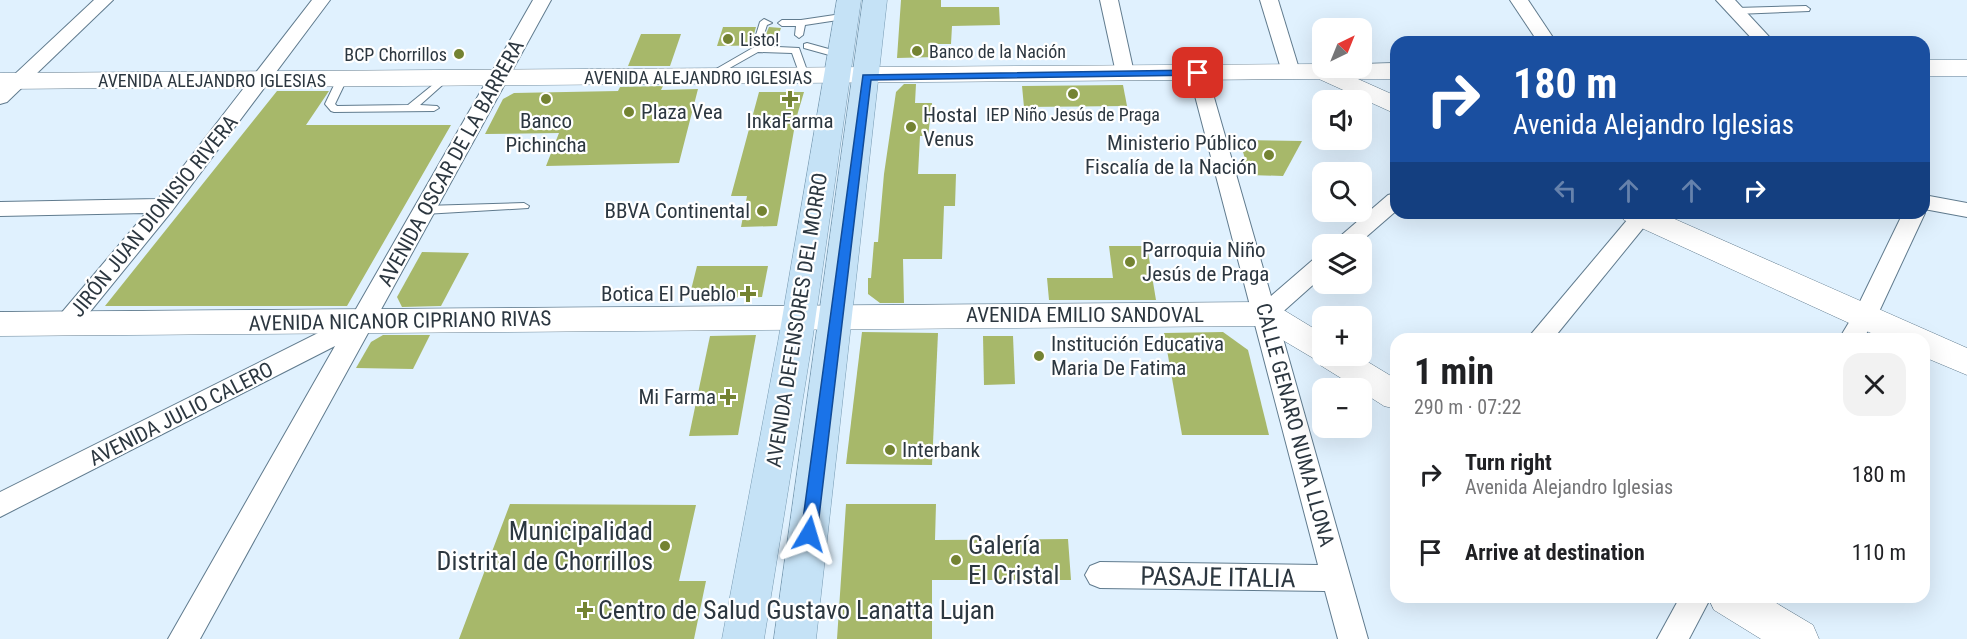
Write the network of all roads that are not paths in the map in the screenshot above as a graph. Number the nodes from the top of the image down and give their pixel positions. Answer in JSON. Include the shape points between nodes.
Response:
{"nodes":[{"id":1,"x":104,"y":0,"type":"edge"},
{"id":2,"x":321,"y":0,"type":"edge"},
{"id":3,"x":542,"y":0,"type":"edge"},
{"id":4,"x":875,"y":0,"type":"edge"},
{"id":5,"x":1109,"y":0,"type":"edge"},
{"id":6,"x":1269,"y":0,"type":"edge"},
{"id":7,"x":1519,"y":0,"type":"edge"},
{"id":8,"x":1730,"y":6,"type":"edge"},
{"id":9,"x":848,"y":8,"type":"edge"},
{"id":10,"x":1806,"y":9,"type":"dead end"},
{"id":11,"x":768,"y":22,"type":"dead end"},
{"id":12,"x":782,"y":23,"type":"dead end"},
{"id":13,"x":801,"y":23,"type":"junction"},
{"id":14,"x":760,"y":35,"type":"dead end"},
{"id":15,"x":799,"y":35,"type":"dead end"},
{"id":16,"x":1543,"y":36,"type":"edge"},
{"id":17,"x":1760,"y":36,"type":"edge"},
{"id":18,"x":800,"y":48,"type":"junction"},
{"id":19,"x":1967,"y":68,"type":"edge"},
{"id":20,"x":1930,"y":69,"type":"edge"},
{"id":21,"x":837,"y":71,"type":"junction"},
{"id":22,"x":1372,"y":71,"type":"edge"},
{"id":23,"x":1390,"y":71,"type":"edge"},
{"id":24,"x":1291,"y":72,"type":"junction"},
{"id":25,"x":1312,"y":72,"type":"edge"},
{"id":26,"x":1125,"y":73,"type":"junction"},
{"id":27,"x":1198,"y":73,"type":"junction"},
{"id":28,"x":708,"y":77,"type":"junction"},
{"id":29,"x":445,"y":78,"type":"junction"},
{"id":30,"x":499,"y":78,"type":"junction"},
{"id":31,"x":1333,"y":78,"type":"edge"},
{"id":32,"x":342,"y":79,"type":"junction"},
{"id":33,"x":262,"y":80,"type":"junction"},
{"id":34,"x":6,"y":87,"type":"edge"},
{"id":35,"x":1390,"y":103,"type":"edge"},
{"id":36,"x":411,"y":108,"type":"junction"},
{"id":37,"x":434,"y":108,"type":"dead end"},
{"id":38,"x":1930,"y":203,"type":"edge"},
{"id":39,"x":1390,"y":205,"type":"edge"},
{"id":40,"x":164,"y":206,"type":"junction"},
{"id":41,"x":524,"y":206,"type":"dead end"},
{"id":42,"x":0,"y":209,"type":"edge"},
{"id":43,"x":424,"y":210,"type":"junction"},
{"id":44,"x":1967,"y":210,"type":"edge"},
{"id":45,"x":1634,"y":219,"type":"edge"},
{"id":46,"x":1648,"y":219,"type":"edge"},
{"id":47,"x":1911,"y":219,"type":"edge"},
{"id":48,"x":1357,"y":234,"type":"edge"},
{"id":49,"x":1312,"y":273,"type":"edge"},
{"id":50,"x":1265,"y":314,"type":"junction"},
{"id":51,"x":799,"y":316,"type":"junction"},
{"id":52,"x":836,"y":316,"type":"junction"},
{"id":53,"x":361,"y":322,"type":"junction"},
{"id":54,"x":68,"y":323,"type":"junction"},
{"id":55,"x":0,"y":324,"type":"edge"},
{"id":56,"x":1858,"y":328,"type":"edge"},
{"id":57,"x":1544,"y":333,"type":"edge"},
{"id":58,"x":1884,"y":333,"type":"edge"},
{"id":59,"x":1312,"y":343,"type":"edge"},
{"id":60,"x":1930,"y":346,"type":"edge"},
{"id":61,"x":1967,"y":362,"type":"edge"},
{"id":62,"x":1348,"y":366,"type":"edge"},
{"id":63,"x":1390,"y":392,"type":"edge"},
{"id":64,"x":0,"y":505,"type":"edge"},
{"id":65,"x":1100,"y":575,"type":"dead end"},
{"id":66,"x":1336,"y":577,"type":"junction"},
{"id":67,"x":1693,"y":603,"type":"edge"},
{"id":68,"x":1739,"y":603,"type":"edge"},
{"id":69,"x":183,"y":639,"type":"edge"},
{"id":70,"x":743,"y":639,"type":"edge"},
{"id":71,"x":795,"y":639,"type":"edge"},
{"id":72,"x":1353,"y":639,"type":"edge"},
{"id":73,"x":1672,"y":639,"type":"edge"},
{"id":74,"x":1798,"y":639,"type":"edge"}],
"edges":[{"from":1,"to":34,"type":"street"},
{"from":2,"to":33,"type":"street","name":"JIRÓN JUAN DIONISIO RIVERA"},
{"from":3,"to":30,"type":"street","name":"AVENIDA OSCAR DE LA BARRERA"},
{"from":4,"to":21,"type":"main road","name":"AVENIDA DEFENSORES DEL MORRO"},
{"from":5,"to":26,"type":"street"},
{"from":6,"to":24,"type":"street"},
{"from":7,"to":16,"type":"street"},
{"from":8,"to":10,"type":"lane"},
{"from":8,"to":17,"type":"street"},
{"from":9,"to":13,"type":"lane"},
{"from":9,"to":21,"type":"main road","name":"AVENIDA DEFENSORES DEL MORRO"},
{"from":11,"to":14,"type":"lane","via":[[764,22]]},
{"from":12,"to":13,"type":"lane"},
{"from":13,"to":15,"type":"lane"},
{"from":18,"to":21,"type":"lane"},
{"from":18,"to":21,"type":"lane"},
{"from":18,"to":28,"type":"lane","via":[[757,48]]},
{"from":19,"to":20,"type":"street"},
{"from":21,"to":26,"type":"street","name":"AVENIDA ALEJANDRO IGLESIAS"},
{"from":21,"to":28,"type":"street","name":"AVENIDA ALEJANDRO IGLESIAS"},
{"from":21,"to":51,"type":"main road","name":"AVENIDA DEFENSORES DEL MORRO"},
{"from":21,"to":52,"type":"main road","name":"AVENIDA DEFENSORES DEL MORRO"},
{"from":22,"to":23,"type":"street","name":"AVENIDA ALEJANDRO IGLESIAS"},
{"from":24,"to":25,"type":"street","name":"AVENIDA ALEJANDRO IGLESIAS"},
{"from":24,"to":27,"type":"street","name":"AVENIDA ALEJANDRO IGLESIAS"},
{"from":26,"to":27,"type":"street","name":"AVENIDA ALEJANDRO IGLESIAS"},
{"from":27,"to":50,"type":"street","name":"CALLE GENARO NUMA LLONA"},
{"from":28,"to":30,"type":"street","name":"AVENIDA ALEJANDRO IGLESIAS"},
{"from":29,"to":30,"type":"street","name":"AVENIDA ALEJANDRO IGLESIAS"},
{"from":29,"to":32,"type":"street","name":"AVENIDA ALEJANDRO IGLESIAS"},
{"from":29,"to":36,"type":"lane"},
{"from":30,"to":43,"type":"street","name":"AVENIDA OSCAR DE LA BARRERA"},
{"from":31,"to":35,"type":"street"},
{"from":32,"to":33,"type":"street","name":"AVENIDA ALEJANDRO IGLESIAS"},
{"from":32,"to":36,"type":"lane","via":[[330,104],[334,109]]},
{"from":33,"to":34,"type":"street","name":"AVENIDA ALEJANDRO IGLESIAS"},
{"from":33,"to":40,"type":"street","name":"JIRÓN JUAN DIONISIO RIVERA"},
{"from":36,"to":37,"type":"lane"},
{"from":38,"to":44,"type":"street"},
{"from":39,"to":48,"type":"street"},
{"from":40,"to":42,"type":"street"},
{"from":40,"to":54,"type":"street","name":"JIRÓN JUAN DIONISIO RIVERA"},
{"from":41,"to":43,"type":"lane"},
{"from":43,"to":53,"type":"street","name":"AVENIDA OSCAR DE LA BARRERA"},
{"from":45,"to":57,"type":"street"},
{"from":46,"to":56,"type":"street"},
{"from":47,"to":56,"type":"street"},
{"from":49,"to":50,"type":"street"},
{"from":50,"to":52,"type":"street","name":"AVENIDA EMILIO SANDOVAL"},
{"from":50,"to":59,"type":"street"},
{"from":50,"to":66,"type":"street","name":"CALLE GENARO NUMA LLONA"},
{"from":51,"to":52,"type":"street","name":"AVENIDA EMILIO SANDOVAL"},
{"from":51,"to":53,"type":"street","name":"AVENIDA NICANOR CIPRIANO RIVAS"},
{"from":51,"to":70,"type":"main road","name":"AVENIDA DEFENSORES DEL MORRO"},
{"from":52,"to":71,"type":"main road","name":"AVENIDA DEFENSORES DEL MORRO"},
{"from":53,"to":54,"type":"street","name":"AVENIDA NICANOR CIPRIANO RIVAS"},
{"from":53,"to":64,"type":"street","name":"AVENIDA JULIO CALERO"},
{"from":53,"to":69,"type":"street","name":"AVENIDA OSCAR DE LA BARRERA"},
{"from":54,"to":55,"type":"street","name":"AVENIDA NICANOR CIPRIANO RIVAS"},
{"from":56,"to":58,"type":"street"},
{"from":60,"to":61,"type":"street"},
{"from":62,"to":63,"type":"street"},
{"from":65,"to":66,"type":"street","name":"PASAJE ITALIA"},
{"from":66,"to":72,"type":"street","name":"CALLE GENARO NUMA LLONA"},
{"from":67,"to":73,"type":"street"},
{"from":68,"to":74,"type":"street"}]}
